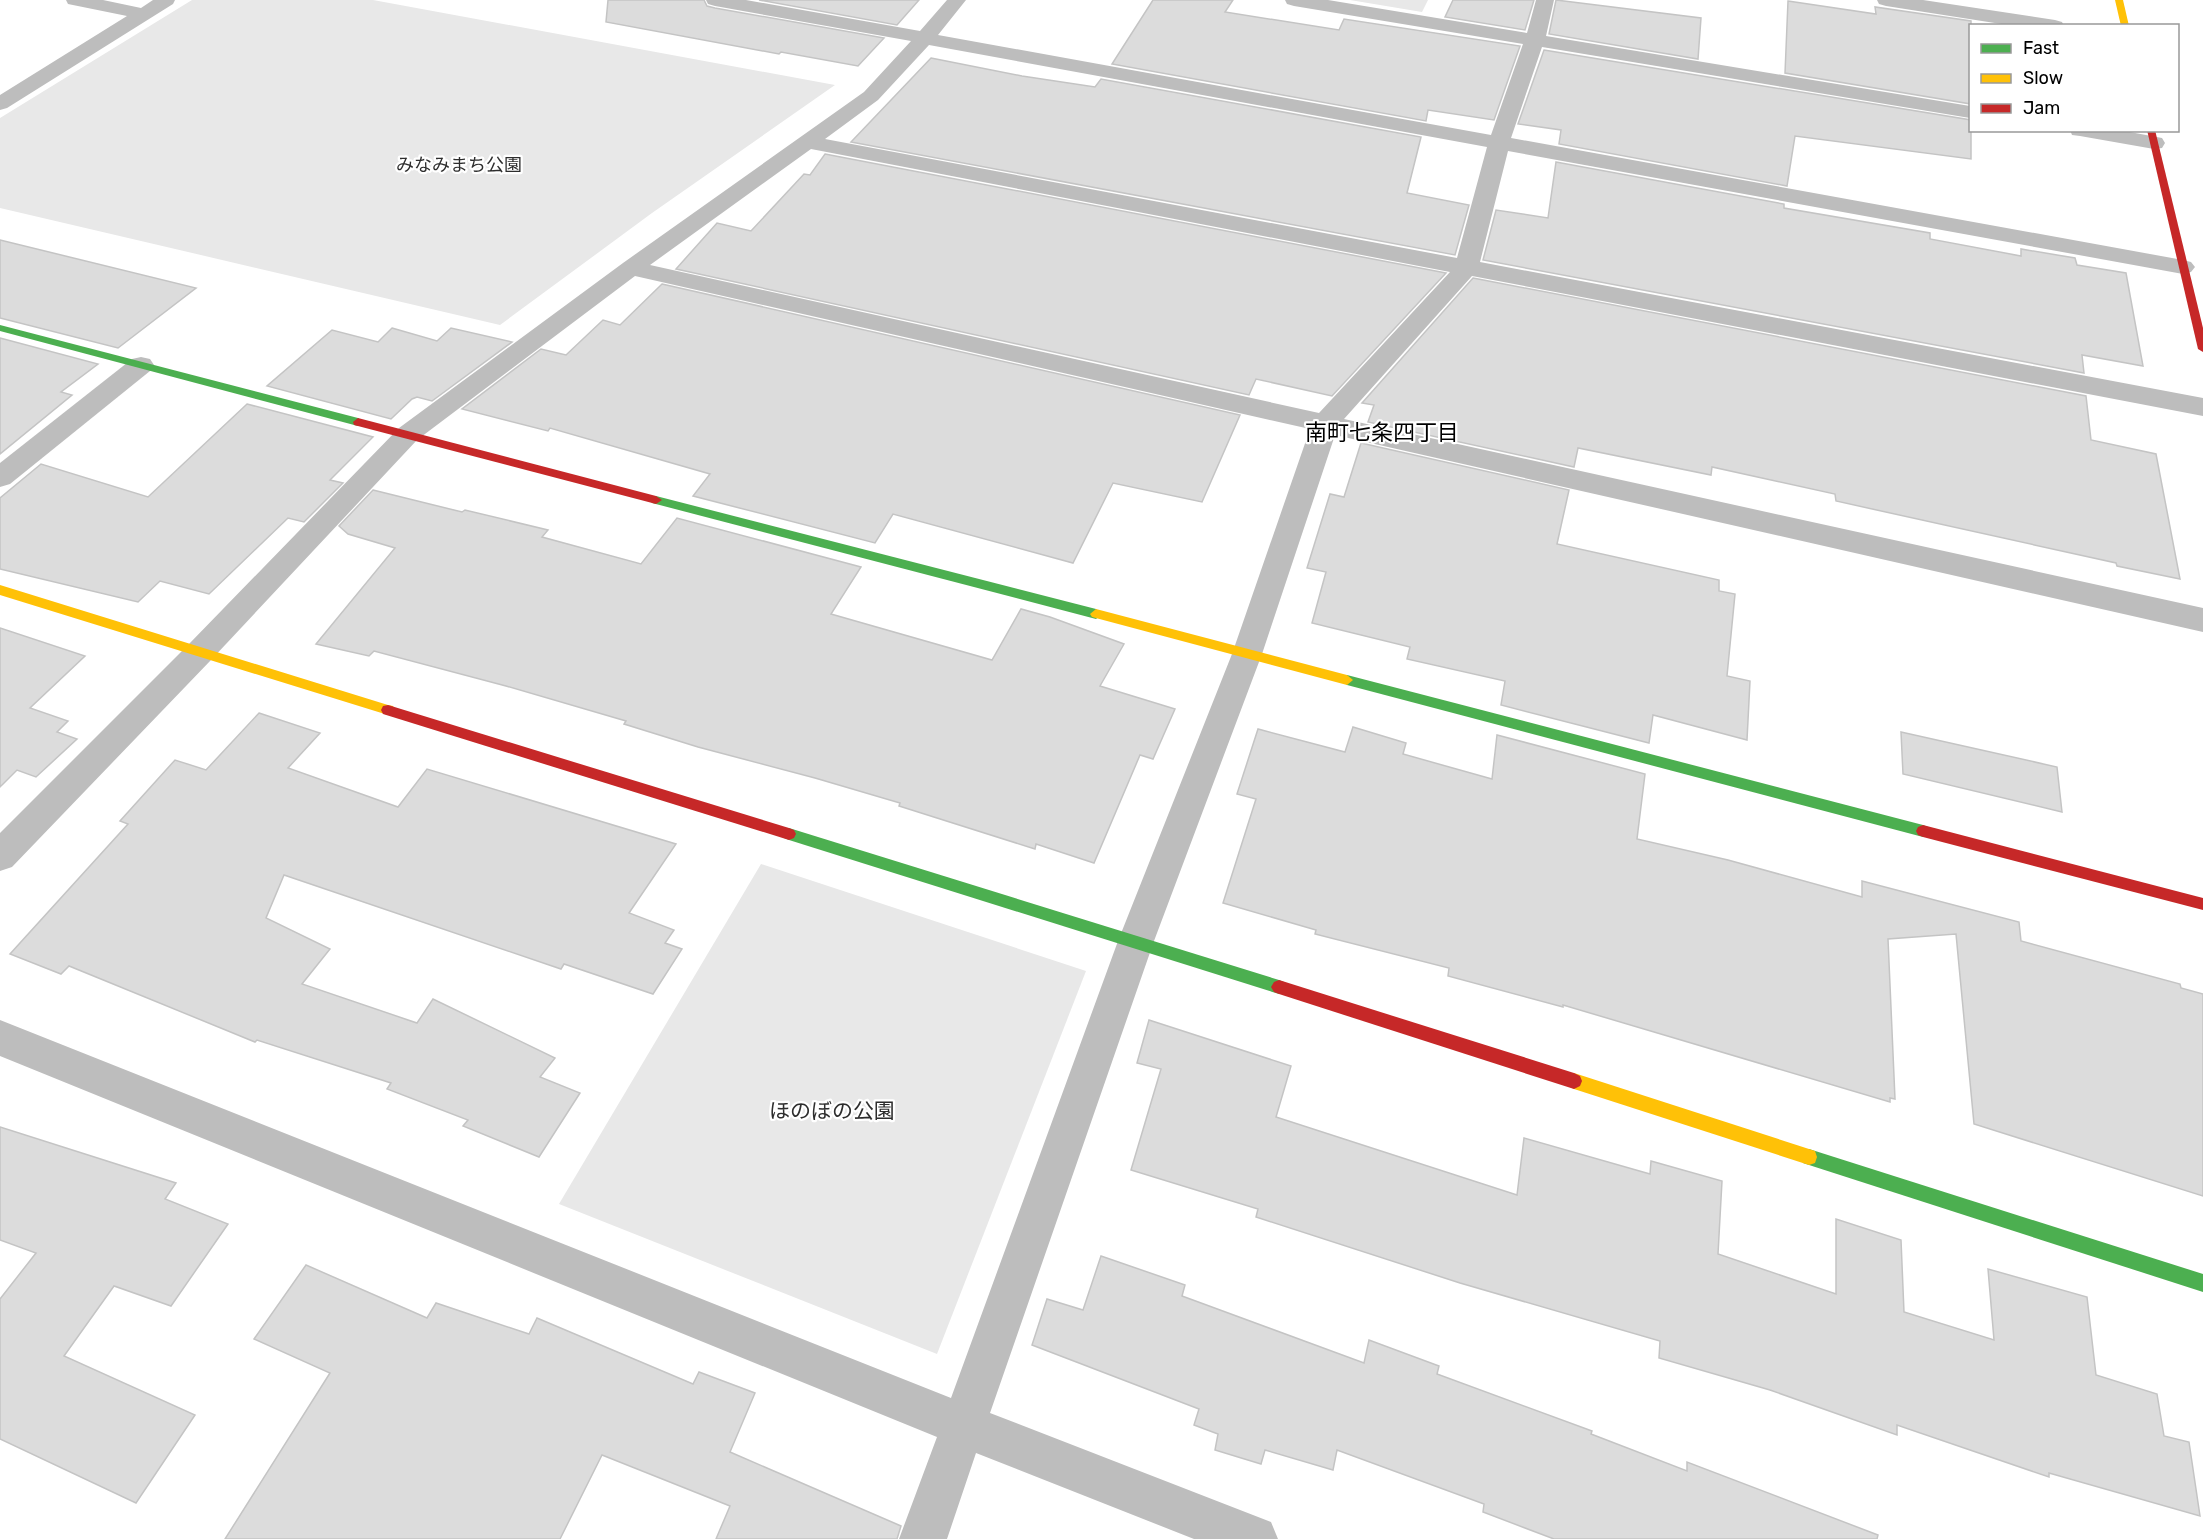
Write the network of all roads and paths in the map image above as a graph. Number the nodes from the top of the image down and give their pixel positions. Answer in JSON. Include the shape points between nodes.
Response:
{"nodes":[{"id":1,"x":75,"y":0,"type":"edge"},
{"id":2,"x":166,"y":0,"type":"edge"},
{"id":3,"x":715,"y":0,"type":"edge"},
{"id":4,"x":957,"y":0,"type":"edge"},
{"id":5,"x":1294,"y":0,"type":"edge"},
{"id":6,"x":1545,"y":0,"type":"edge"},
{"id":7,"x":1886,"y":0,"type":"edge"},
{"id":8,"x":2119,"y":0,"type":"edge"},
{"id":9,"x":144,"y":14,"type":"junction"},
{"id":10,"x":2042,"y":24,"type":"edge"},
{"id":11,"x":2125,"y":24,"type":"edge"},
{"id":12,"x":925,"y":38,"type":"junction"},
{"id":13,"x":1535,"y":39,"type":"junction"},
{"id":14,"x":0,"y":104,"type":"edge"},
{"id":15,"x":1969,"y":112,"type":"edge"},
{"id":16,"x":2101,"y":132,"type":"edge"},
{"id":17,"x":2152,"y":137,"type":"edge"},
{"id":18,"x":806,"y":142,"type":"junction"},
{"id":19,"x":1499,"y":142,"type":"junction"},
{"id":20,"x":1467,"y":267,"type":"junction"},
{"id":21,"x":2183,"y":267,"type":"junction"},
{"id":22,"x":631,"y":268,"type":"junction"},
{"id":23,"x":0,"y":328,"type":"edge"},
{"id":24,"x":2203,"y":349,"type":"edge"},
{"id":25,"x":141,"y":365,"type":"junction"},
{"id":26,"x":2203,"y":407,"type":"edge"},
{"id":27,"x":1325,"y":423,"type":"junction"},
{"id":28,"x":408,"y":434,"type":"junction"},
{"id":29,"x":0,"y":477,"type":"edge"},
{"id":30,"x":0,"y":590,"type":"edge"},
{"id":31,"x":2203,"y":620,"type":"edge"},
{"id":32,"x":200,"y":652,"type":"junction"},
{"id":33,"x":1247,"y":654,"type":"junction"},
{"id":34,"x":0,"y":856,"type":"edge"},
{"id":35,"x":2203,"y":904,"type":"edge"},
{"id":36,"x":1136,"y":941,"type":"junction"},
{"id":37,"x":0,"y":1038,"type":"edge"},
{"id":38,"x":2203,"y":1283,"type":"edge"},
{"id":39,"x":963,"y":1425,"type":"junction"},
{"id":40,"x":923,"y":1539,"type":"edge"},
{"id":41,"x":1254,"y":1539,"type":"edge"}],
"edges":[{"from":1,"to":9,"type":"street"},
{"from":2,"to":9,"type":"street"},
{"from":3,"to":12,"type":"street"},
{"from":4,"to":12,"type":"street"},
{"from":5,"to":13,"type":"street"},
{"from":6,"to":13,"type":"street"},
{"from":7,"to":10,"type":"street"},
{"from":8,"to":11,"type":"street"},
{"from":9,"to":14,"type":"street"},
{"from":12,"to":18,"type":"street","via":[[870,96]]},
{"from":12,"to":19,"type":"street"},
{"from":13,"to":15,"type":"street"},
{"from":13,"to":19,"type":"street"},
{"from":16,"to":17,"type":"street"},
{"from":17,"to":21,"type":"street"},
{"from":18,"to":20,"type":"street"},
{"from":18,"to":22,"type":"street"},
{"from":19,"to":20,"type":"street"},
{"from":19,"to":21,"type":"street"},
{"from":20,"to":26,"type":"street"},
{"from":20,"to":27,"type":"street"},
{"from":21,"to":24,"type":"street"},
{"from":22,"to":27,"type":"street"},
{"from":22,"to":28,"type":"street"},
{"from":23,"to":25,"type":"street"},
{"from":25,"to":28,"type":"street"},
{"from":25,"to":29,"type":"street"},
{"from":27,"to":31,"type":"street"},
{"from":27,"to":33,"type":"street"},
{"from":28,"to":32,"type":"street"},
{"from":28,"to":33,"type":"street"},
{"from":30,"to":32,"type":"street"},
{"from":32,"to":34,"type":"street"},
{"from":32,"to":36,"type":"street"},
{"from":33,"to":35,"type":"street"},
{"from":33,"to":36,"type":"street"},
{"from":36,"to":38,"type":"street"},
{"from":36,"to":39,"type":"street"},
{"from":37,"to":39,"type":"street"},
{"from":39,"to":40,"type":"street"},
{"from":39,"to":41,"type":"street"}]}
